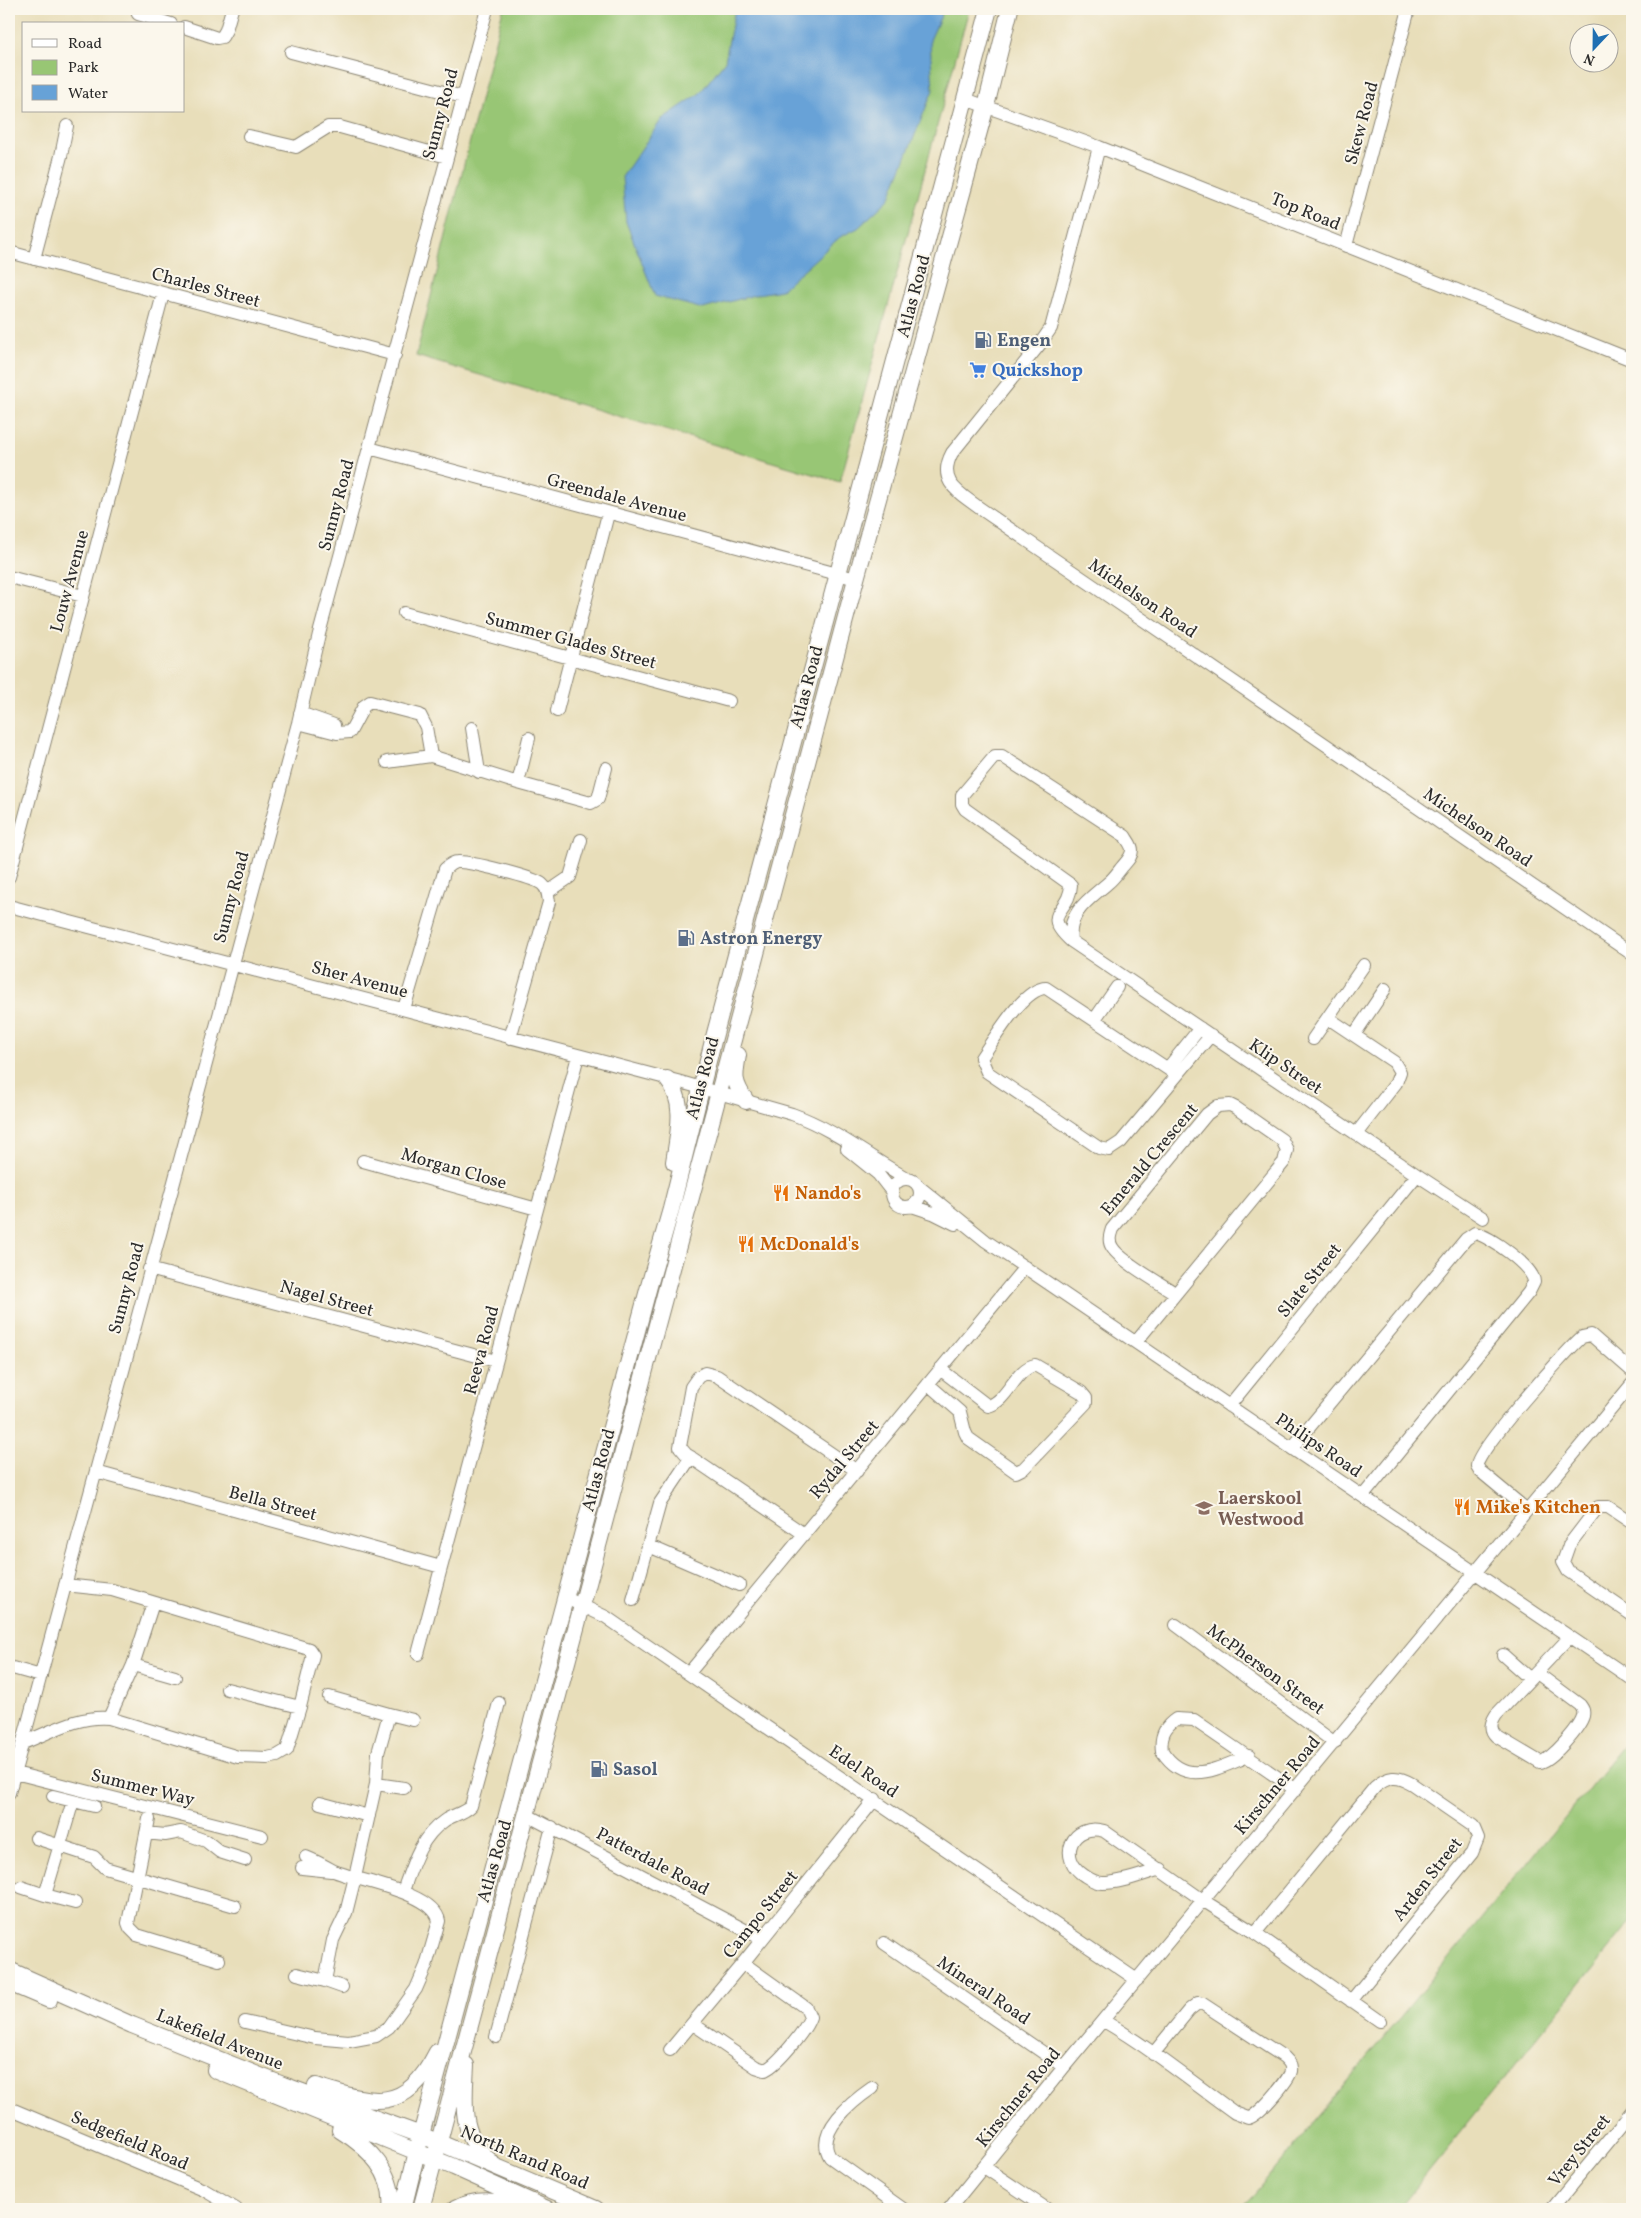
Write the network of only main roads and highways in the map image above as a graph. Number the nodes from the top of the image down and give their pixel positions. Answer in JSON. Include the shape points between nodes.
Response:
{"nodes":[{"id":1,"x":989,"y":9,"type":"edge"},
{"id":2,"x":1010,"y":9,"type":"edge"},
{"id":3,"x":742,"y":1008,"type":"junction"},
{"id":4,"x":667,"y":1079,"type":"road end"},
{"id":5,"x":746,"y":1101,"type":"road end"},
{"id":6,"x":671,"y":1209,"type":"junction"},
{"id":7,"x":9,"y":1970,"type":"edge"},
{"id":8,"x":9,"y":1983,"type":"edge"},
{"id":9,"x":452,"y":2019,"type":"junction"},
{"id":10,"x":468,"y":2031,"type":"junction"},
{"id":11,"x":213,"y":2058,"type":"junction"},
{"id":12,"x":227,"y":2075,"type":"junction"},
{"id":13,"x":421,"y":2135,"type":"junction"},
{"id":14,"x":438,"y":2142,"type":"junction"},
{"id":15,"x":416,"y":2152,"type":"junction"},
{"id":16,"x":434,"y":2159,"type":"junction"},
{"id":17,"x":500,"y":2169,"type":"junction"},
{"id":18,"x":390,"y":2209,"type":"edge"},
{"id":19,"x":403,"y":2209,"type":"edge"},
{"id":20,"x":421,"y":2209,"type":"edge"},
{"id":21,"x":455,"y":2209,"type":"edge"},
{"id":22,"x":527,"y":2209,"type":"edge"},
{"id":23,"x":547,"y":2209,"type":"edge"},
{"id":24,"x":596,"y":2209,"type":"edge"}],
"edges":[{"from":1,"to":6,"type":"main road","name":"Atlas Road"},
{"from":2,"to":3,"type":"main road","name":"Atlas Road"},
{"from":3,"to":5,"type":"main road","via":[[743,1025],[734,1080]]},
{"from":3,"to":10,"type":"main road","name":"Atlas Road"},
{"from":4,"to":6,"type":"main road","via":[[680,1101]]},
{"from":6,"to":9,"type":"main road","name":"Atlas Road"},
{"from":7,"to":11,"type":"main road","name":"Lakefield Avenue"},
{"from":8,"to":12,"type":"main road","name":"Lakefield Avenue"},
{"from":9,"to":11,"type":"main road","via":[[432,2062],[414,2086],[405,2093],[384,2100],[356,2098],[246,2063]]},
{"from":9,"to":13,"type":"main road","name":"Atlas Road"},
{"from":10,"to":14,"type":"main road","name":"Atlas Road"},
{"from":10,"to":17,"type":"main road","via":[[466,2124],[476,2148]]},
{"from":11,"to":13,"type":"main road","name":"Lakefield Avenue"},
{"from":12,"to":15,"type":"main road","name":"Lakefield Avenue"},
{"from":12,"to":18,"type":"main road","via":[[355,2139],[368,2150],[383,2172],[389,2188]]},
{"from":13,"to":14,"type":"main road","name":"Lakefield Avenue"},
{"from":13,"to":15,"type":"main road","name":"Atlas Road"},
{"from":14,"to":16,"type":"main road","name":"Atlas Road"},
{"from":14,"to":17,"type":"main road","name":"North Rand Road"},
{"from":15,"to":16,"type":"main road","name":"Lakefield Avenue"},
{"from":15,"to":19,"type":"main road","name":"Atlas Road"},
{"from":16,"to":20,"type":"main road","name":"Atlas Road"},
{"from":16,"to":23,"type":"main road"},
{"from":17,"to":24,"type":"main road","name":"North Rand Road"},
{"from":21,"to":22,"type":"main road","via":[[473,2202],[499,2201]]}]}
